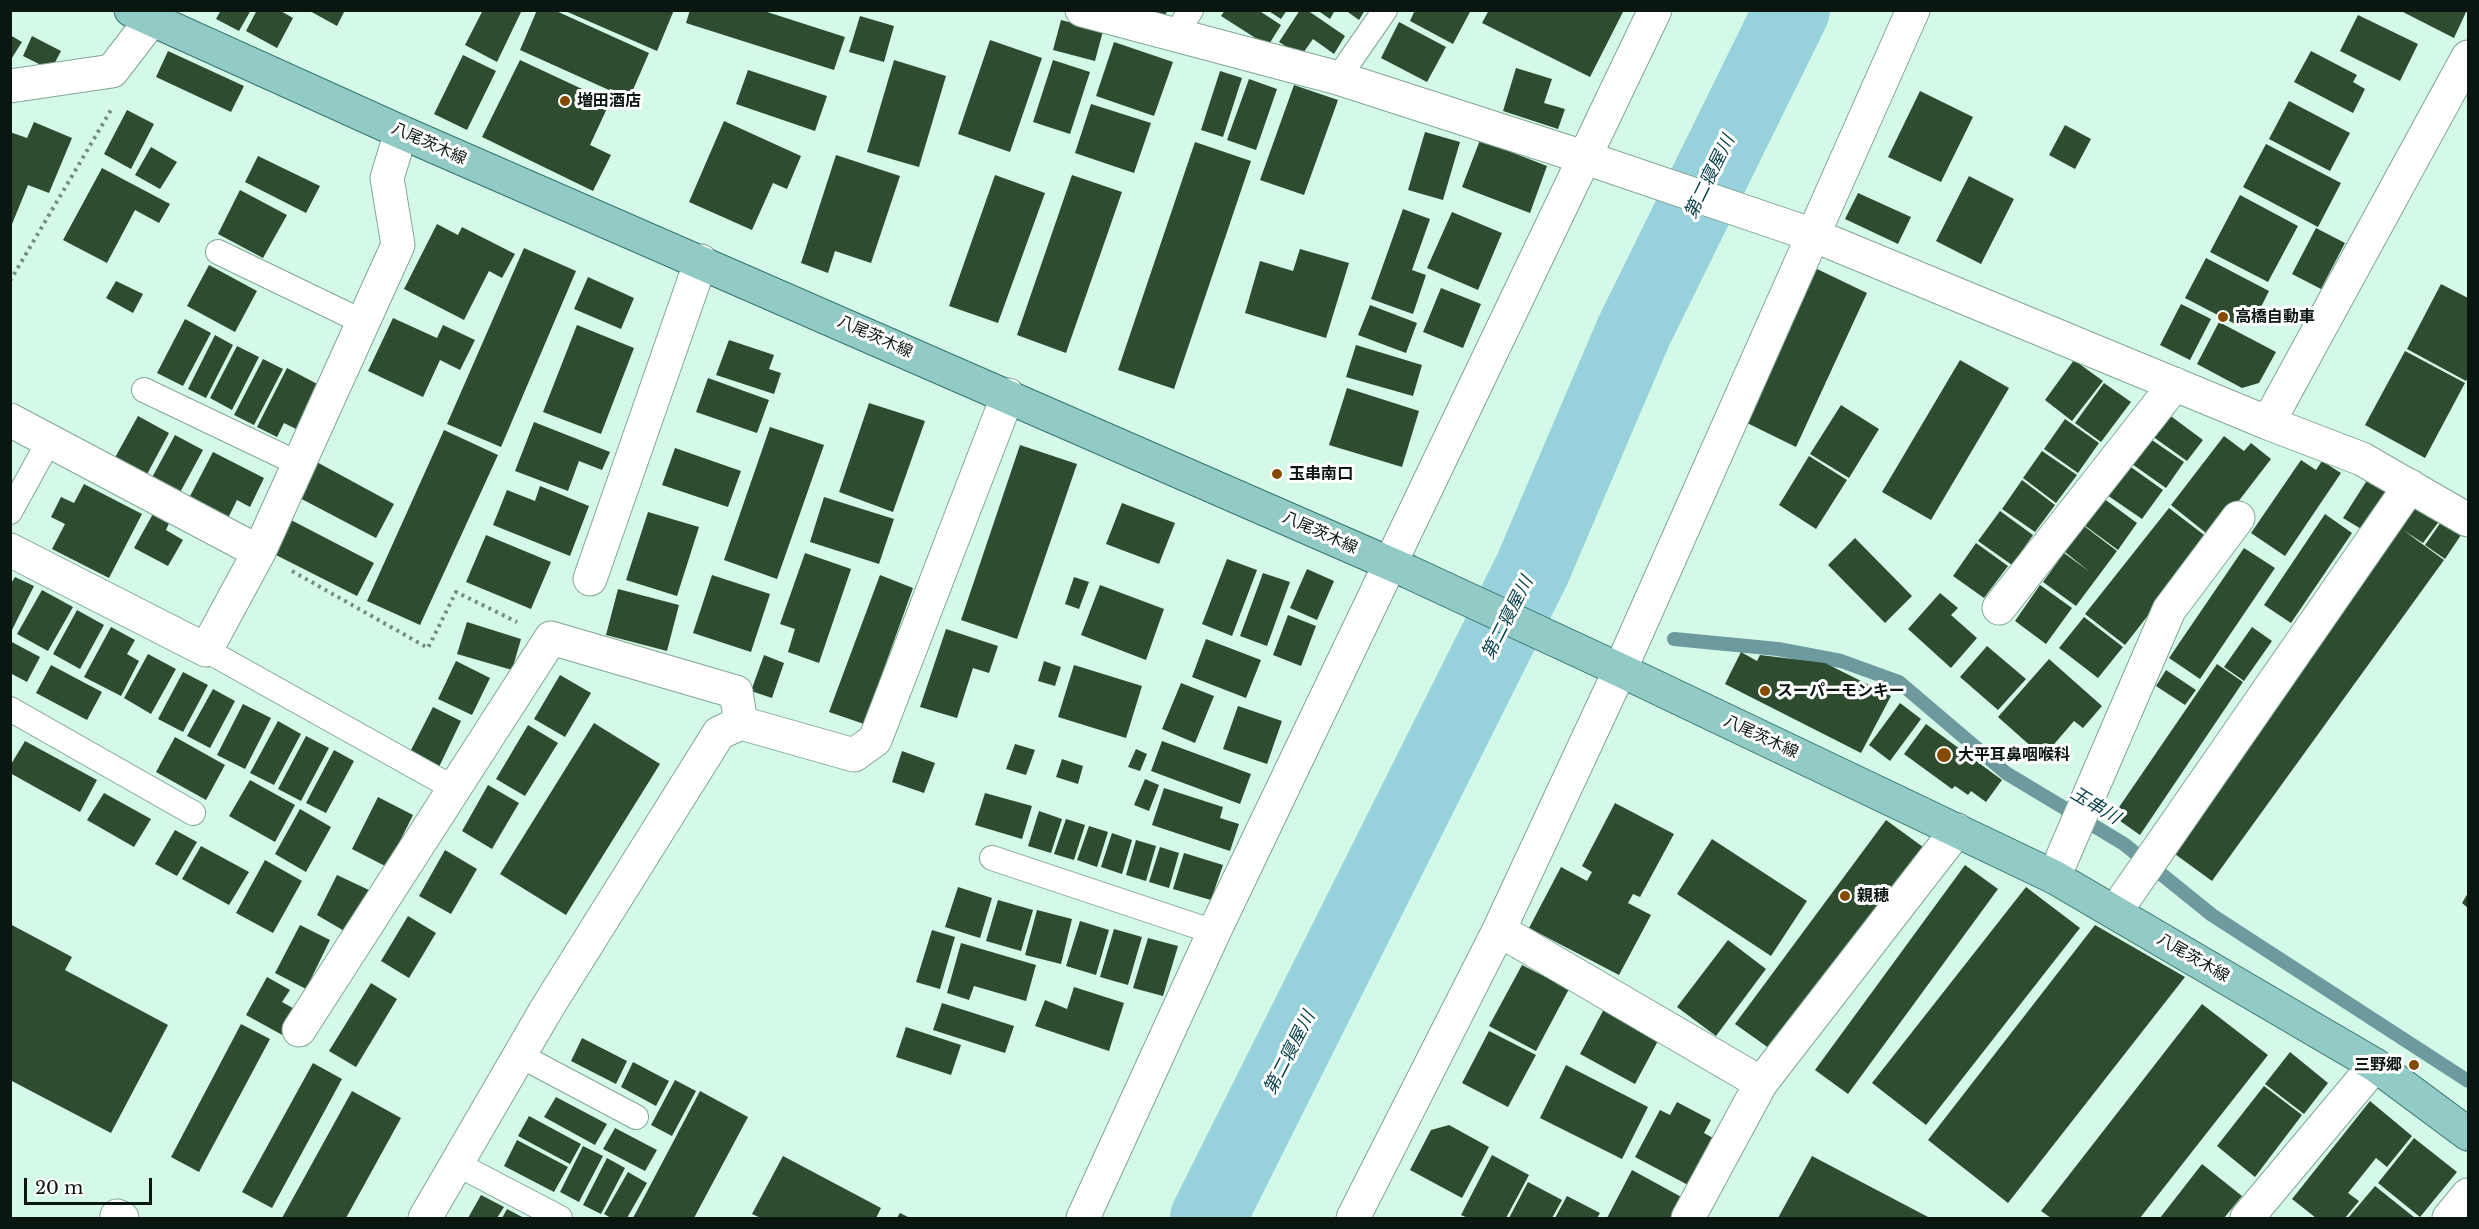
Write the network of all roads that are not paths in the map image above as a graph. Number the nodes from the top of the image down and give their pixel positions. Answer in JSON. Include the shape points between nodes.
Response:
{"nodes":[{"id":1,"x":1082,"y":10,"type":"edge"},
{"id":2,"x":1385,"y":10,"type":"edge"},
{"id":3,"x":1656,"y":10,"type":"edge"},
{"id":4,"x":1913,"y":10,"type":"edge"},
{"id":5,"x":142,"y":15,"type":"edge"},
{"id":6,"x":1183,"y":23,"type":"edge"},
{"id":7,"x":2469,"y":57,"type":"edge"},
{"id":8,"x":1338,"y":78,"type":"junction"},
{"id":9,"x":10,"y":86,"type":"edge"},
{"id":10,"x":401,"y":132,"type":"junction"},
{"id":11,"x":1586,"y":158,"type":"junction"},
{"id":12,"x":1813,"y":235,"type":"junction"},
{"id":13,"x":218,"y":252,"type":"dead end"},
{"id":14,"x":700,"y":261,"type":"junction"},
{"id":15,"x":363,"y":322,"type":"junction"},
{"id":16,"x":2175,"y":384,"type":"junction"},
{"id":17,"x":144,"y":390,"type":"dead end"},
{"id":18,"x":1008,"y":395,"type":"junction"},
{"id":19,"x":10,"y":420,"type":"edge"},
{"id":20,"x":2268,"y":423,"type":"junction"},
{"id":21,"x":49,"y":441,"type":"junction"},
{"id":22,"x":299,"y":464,"type":"junction"},
{"id":23,"x":2410,"y":486,"type":"junction"},
{"id":24,"x":10,"y":512,"type":"edge"},
{"id":25,"x":2238,"y":518,"type":"dead end"},
{"id":26,"x":2469,"y":520,"type":"edge"},
{"id":27,"x":10,"y":550,"type":"edge"},
{"id":28,"x":259,"y":552,"type":"junction"},
{"id":29,"x":1400,"y":568,"type":"junction"},
{"id":30,"x":590,"y":579,"type":"dead end"},
{"id":31,"x":1999,"y":608,"type":"dead end"},
{"id":32,"x":206,"y":650,"type":"junction"},
{"id":33,"x":1612,"y":666,"type":"junction"},
{"id":34,"x":10,"y":709,"type":"edge"},
{"id":35,"x":741,"y":723,"type":"junction"},
{"id":36,"x":454,"y":789,"type":"junction"},
{"id":37,"x":193,"y":813,"type":"dead end"},
{"id":38,"x":1958,"y":830,"type":"junction"},
{"id":39,"x":992,"y":858,"type":"dead end"},
{"id":40,"x":2054,"y":876,"type":"junction"},
{"id":41,"x":2115,"y":912,"type":"junction"},
{"id":42,"x":1499,"y":930,"type":"junction"},
{"id":43,"x":1214,"y":932,"type":"junction"},
{"id":44,"x":299,"y":1030,"type":"dead end"},
{"id":45,"x":519,"y":1055,"type":"junction"},
{"id":46,"x":2375,"y":1065,"type":"junction"},
{"id":47,"x":1761,"y":1083,"type":"junction"},
{"id":48,"x":636,"y":1117,"type":"dead end"},
{"id":49,"x":2469,"y":1134,"type":"edge"},
{"id":50,"x":456,"y":1164,"type":"junction"},
{"id":51,"x":2469,"y":1195,"type":"edge"},
{"id":52,"x":425,"y":1218,"type":"edge"},
{"id":53,"x":560,"y":1218,"type":"edge"},
{"id":54,"x":1083,"y":1218,"type":"edge"},
{"id":55,"x":1353,"y":1218,"type":"edge"},
{"id":56,"x":1688,"y":1218,"type":"edge"},
{"id":57,"x":2247,"y":1218,"type":"edge"},
{"id":58,"x":2449,"y":1218,"type":"edge"}],
"edges":[{"from":1,"to":6,"type":"street"},
{"from":2,"to":8,"type":"lane"},
{"from":3,"to":11,"type":"street"},
{"from":4,"to":12,"type":"street"},
{"from":5,"to":9,"type":"street","via":[[112,71]]},
{"from":5,"to":10,"type":"main road","name":"八尾茨木線"},
{"from":6,"to":8,"type":"street"},
{"from":7,"to":20,"type":"street"},
{"from":8,"to":11,"type":"street"},
{"from":10,"to":14,"type":"main road","name":"八尾茨木線"},
{"from":10,"to":15,"type":"street","via":[[387,178],[398,245]]},
{"from":11,"to":12,"type":"street"},
{"from":11,"to":29,"type":"street"},
{"from":12,"to":16,"type":"street"},
{"from":12,"to":33,"type":"street"},
{"from":13,"to":15,"type":"lane"},
{"from":14,"to":18,"type":"main road","name":"八尾茨木線"},
{"from":14,"to":30,"type":"street"},
{"from":15,"to":22,"type":"street"},
{"from":16,"to":20,"type":"street"},
{"from":16,"to":31,"type":"street"},
{"from":17,"to":22,"type":"lane"},
{"from":18,"to":29,"type":"main road","name":"八尾茨木線"},
{"from":18,"to":35,"type":"street","via":[[875,740],[854,755]]},
{"from":19,"to":21,"type":"street"},
{"from":20,"to":23,"type":"street","via":[[2362,459]]},
{"from":21,"to":24,"type":"lane"},
{"from":21,"to":28,"type":"street"},
{"from":22,"to":28,"type":"street"},
{"from":23,"to":26,"type":"street"},
{"from":23,"to":41,"type":"street"},
{"from":25,"to":40,"type":"street","via":[[2169,610]]},
{"from":27,"to":32,"type":"street"},
{"from":28,"to":32,"type":"street"},
{"from":29,"to":33,"type":"main road","name":"八尾茨木線"},
{"from":29,"to":43,"type":"street"},
{"from":32,"to":36,"type":"lane"},
{"from":33,"to":38,"type":"main road","name":"八尾茨木線"},
{"from":33,"to":42,"type":"street"},
{"from":34,"to":37,"type":"lane"},
{"from":35,"to":36,"type":"street","via":[[736,692],[551,638]]},
{"from":35,"to":45,"type":"street","via":[[719,733]]},
{"from":36,"to":44,"type":"street"},
{"from":38,"to":40,"type":"main road","name":"八尾茨木線"},
{"from":38,"to":47,"type":"street"},
{"from":39,"to":43,"type":"lane"},
{"from":40,"to":41,"type":"main road","name":"八尾茨木線"},
{"from":41,"to":46,"type":"main road","name":"八尾茨木線"},
{"from":42,"to":47,"type":"street"},
{"from":42,"to":55,"type":"street"},
{"from":43,"to":54,"type":"street"},
{"from":45,"to":48,"type":"lane"},
{"from":45,"to":50,"type":"street"},
{"from":46,"to":49,"type":"main road","name":"八尾茨木線"},
{"from":46,"to":57,"type":"street"},
{"from":47,"to":56,"type":"street"},
{"from":50,"to":52,"type":"street"},
{"from":50,"to":53,"type":"lane"},
{"from":51,"to":58,"type":"street"}]}
